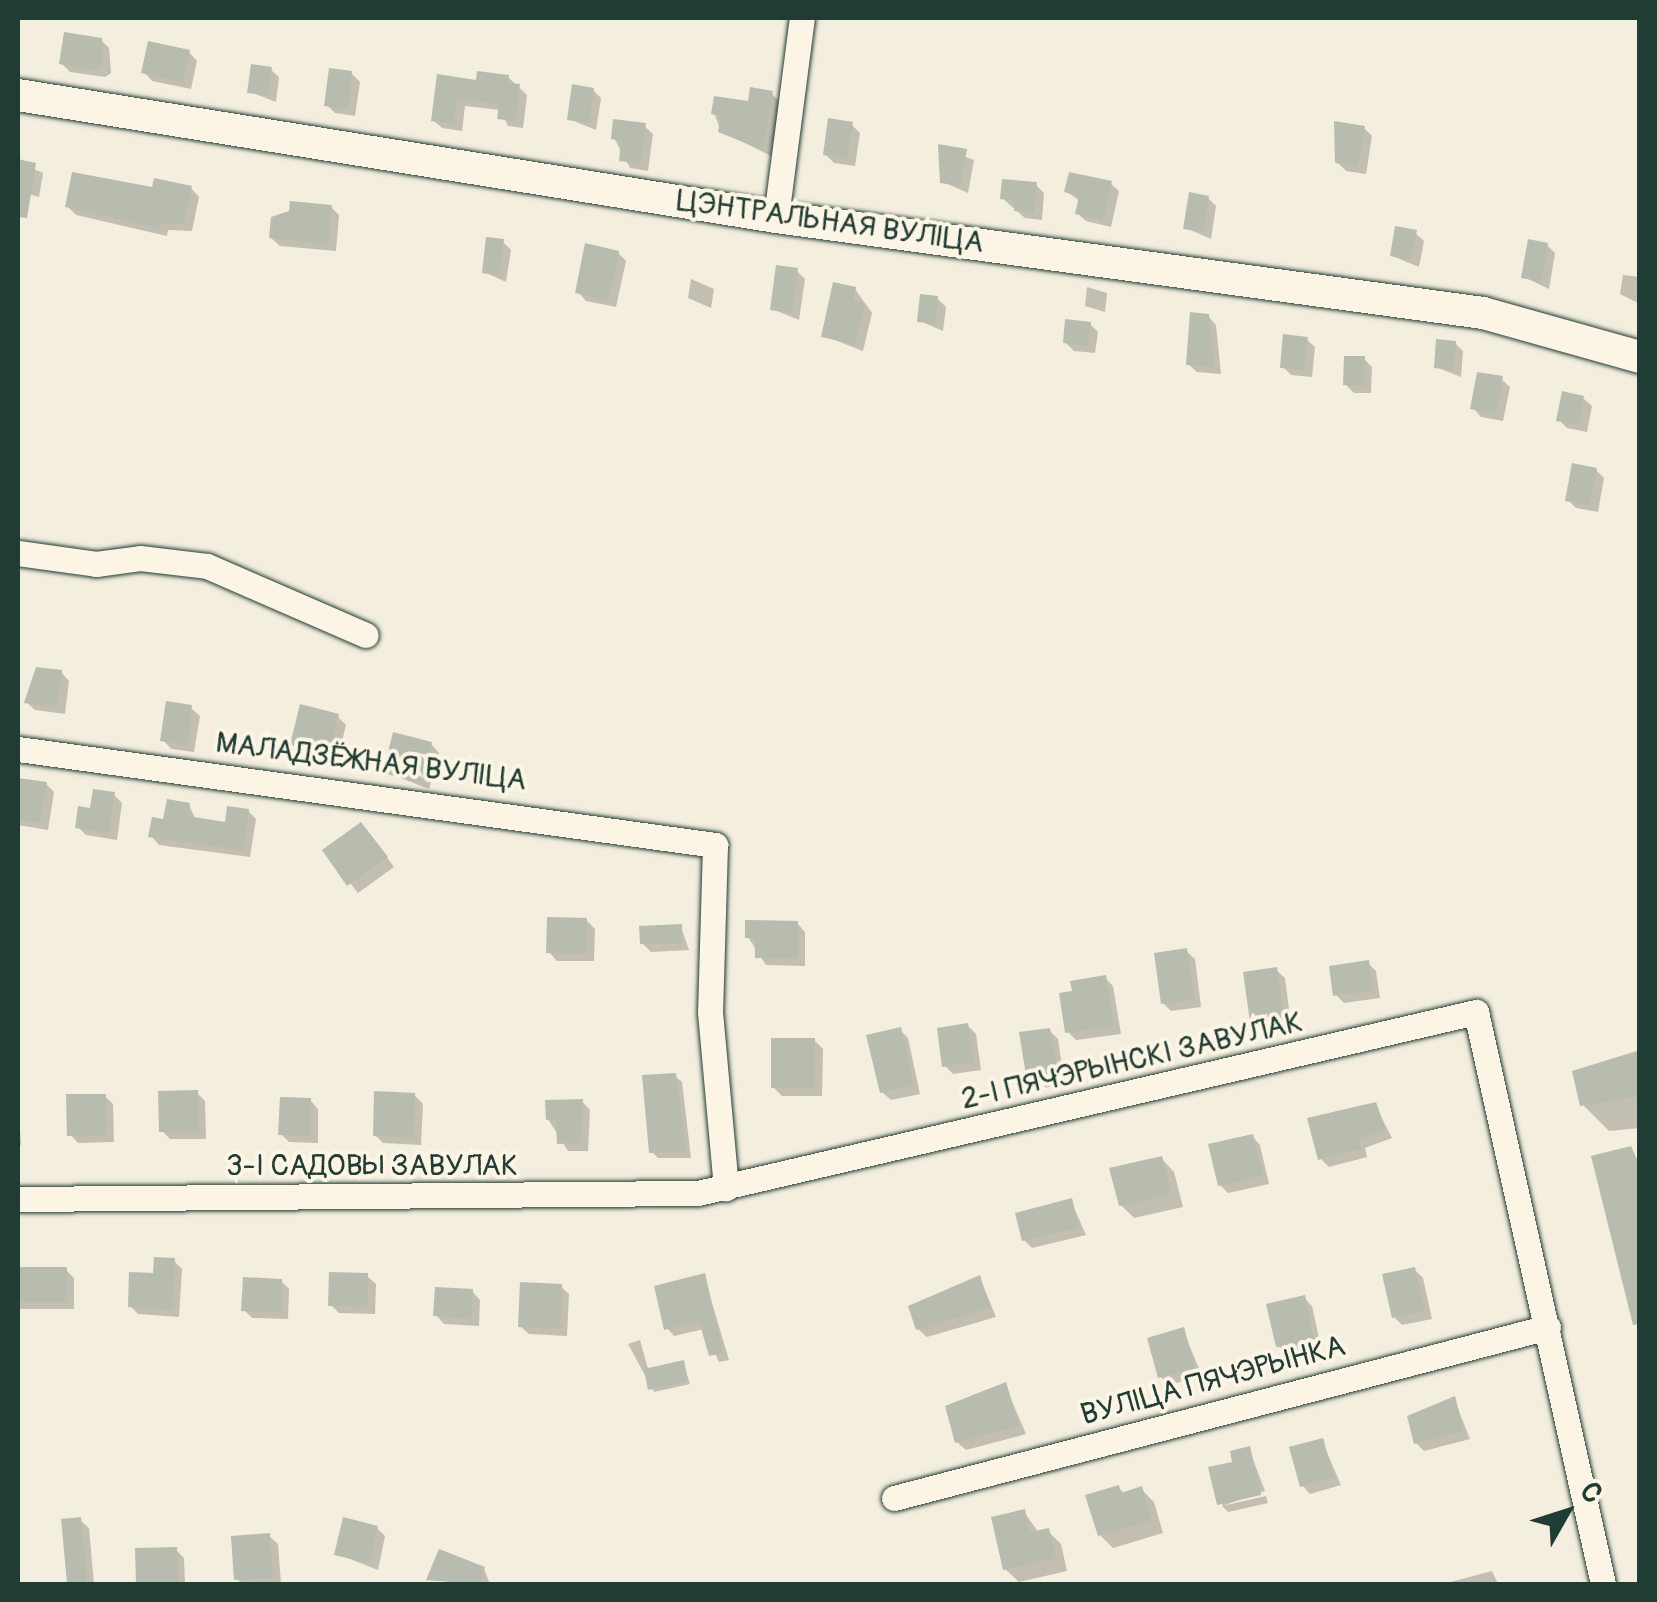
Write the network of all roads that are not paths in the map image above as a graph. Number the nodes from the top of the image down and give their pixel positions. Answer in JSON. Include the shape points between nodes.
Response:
{"nodes":[{"id":1,"x":802,"y":18,"type":"edge"},
{"id":2,"x":18,"y":95,"type":"edge"},
{"id":3,"x":776,"y":217,"type":"junction"},
{"id":4,"x":1640,"y":357,"type":"edge"},
{"id":5,"x":18,"y":553,"type":"edge"},
{"id":6,"x":366,"y":635,"type":"dead end"},
{"id":7,"x":18,"y":749,"type":"edge"},
{"id":8,"x":726,"y":1188,"type":"junction"},
{"id":9,"x":18,"y":1199,"type":"edge"},
{"id":10,"x":1548,"y":1327,"type":"junction"},
{"id":11,"x":894,"y":1498,"type":"dead end"},
{"id":12,"x":1603,"y":1584,"type":"edge"}],
"edges":[{"from":1,"to":3,"type":"street"},
{"from":2,"to":3,"type":"street","name":"ЦЭНТРАЛЬНАЯ ВУЛІЦА"},
{"from":3,"to":4,"type":"street","name":"ЦЭНТРАЛЬНАЯ ВУЛІЦА","via":[[1482,313]]},
{"from":5,"to":6,"type":"street","via":[[96,564],[140,558],[207,566]]},
{"from":7,"to":8,"type":"street","name":"МАЛАДЗЁЖНАЯ ВУЛІЦА","via":[[715,844],[710,1012]]},
{"from":8,"to":9,"type":"street","name":"3-І САДОВЫ ЗАВУЛАК","via":[[507,1200]]},
{"from":8,"to":10,"type":"street","name":"2-І ПЯЧЭРЫНСКІ ЗАВУЛАК","via":[[1476,1012]]},
{"from":10,"to":11,"type":"street","name":"ВУЛІЦА ПЯЧЭРЫНКА"},
{"from":10,"to":12,"type":"street"}]}
